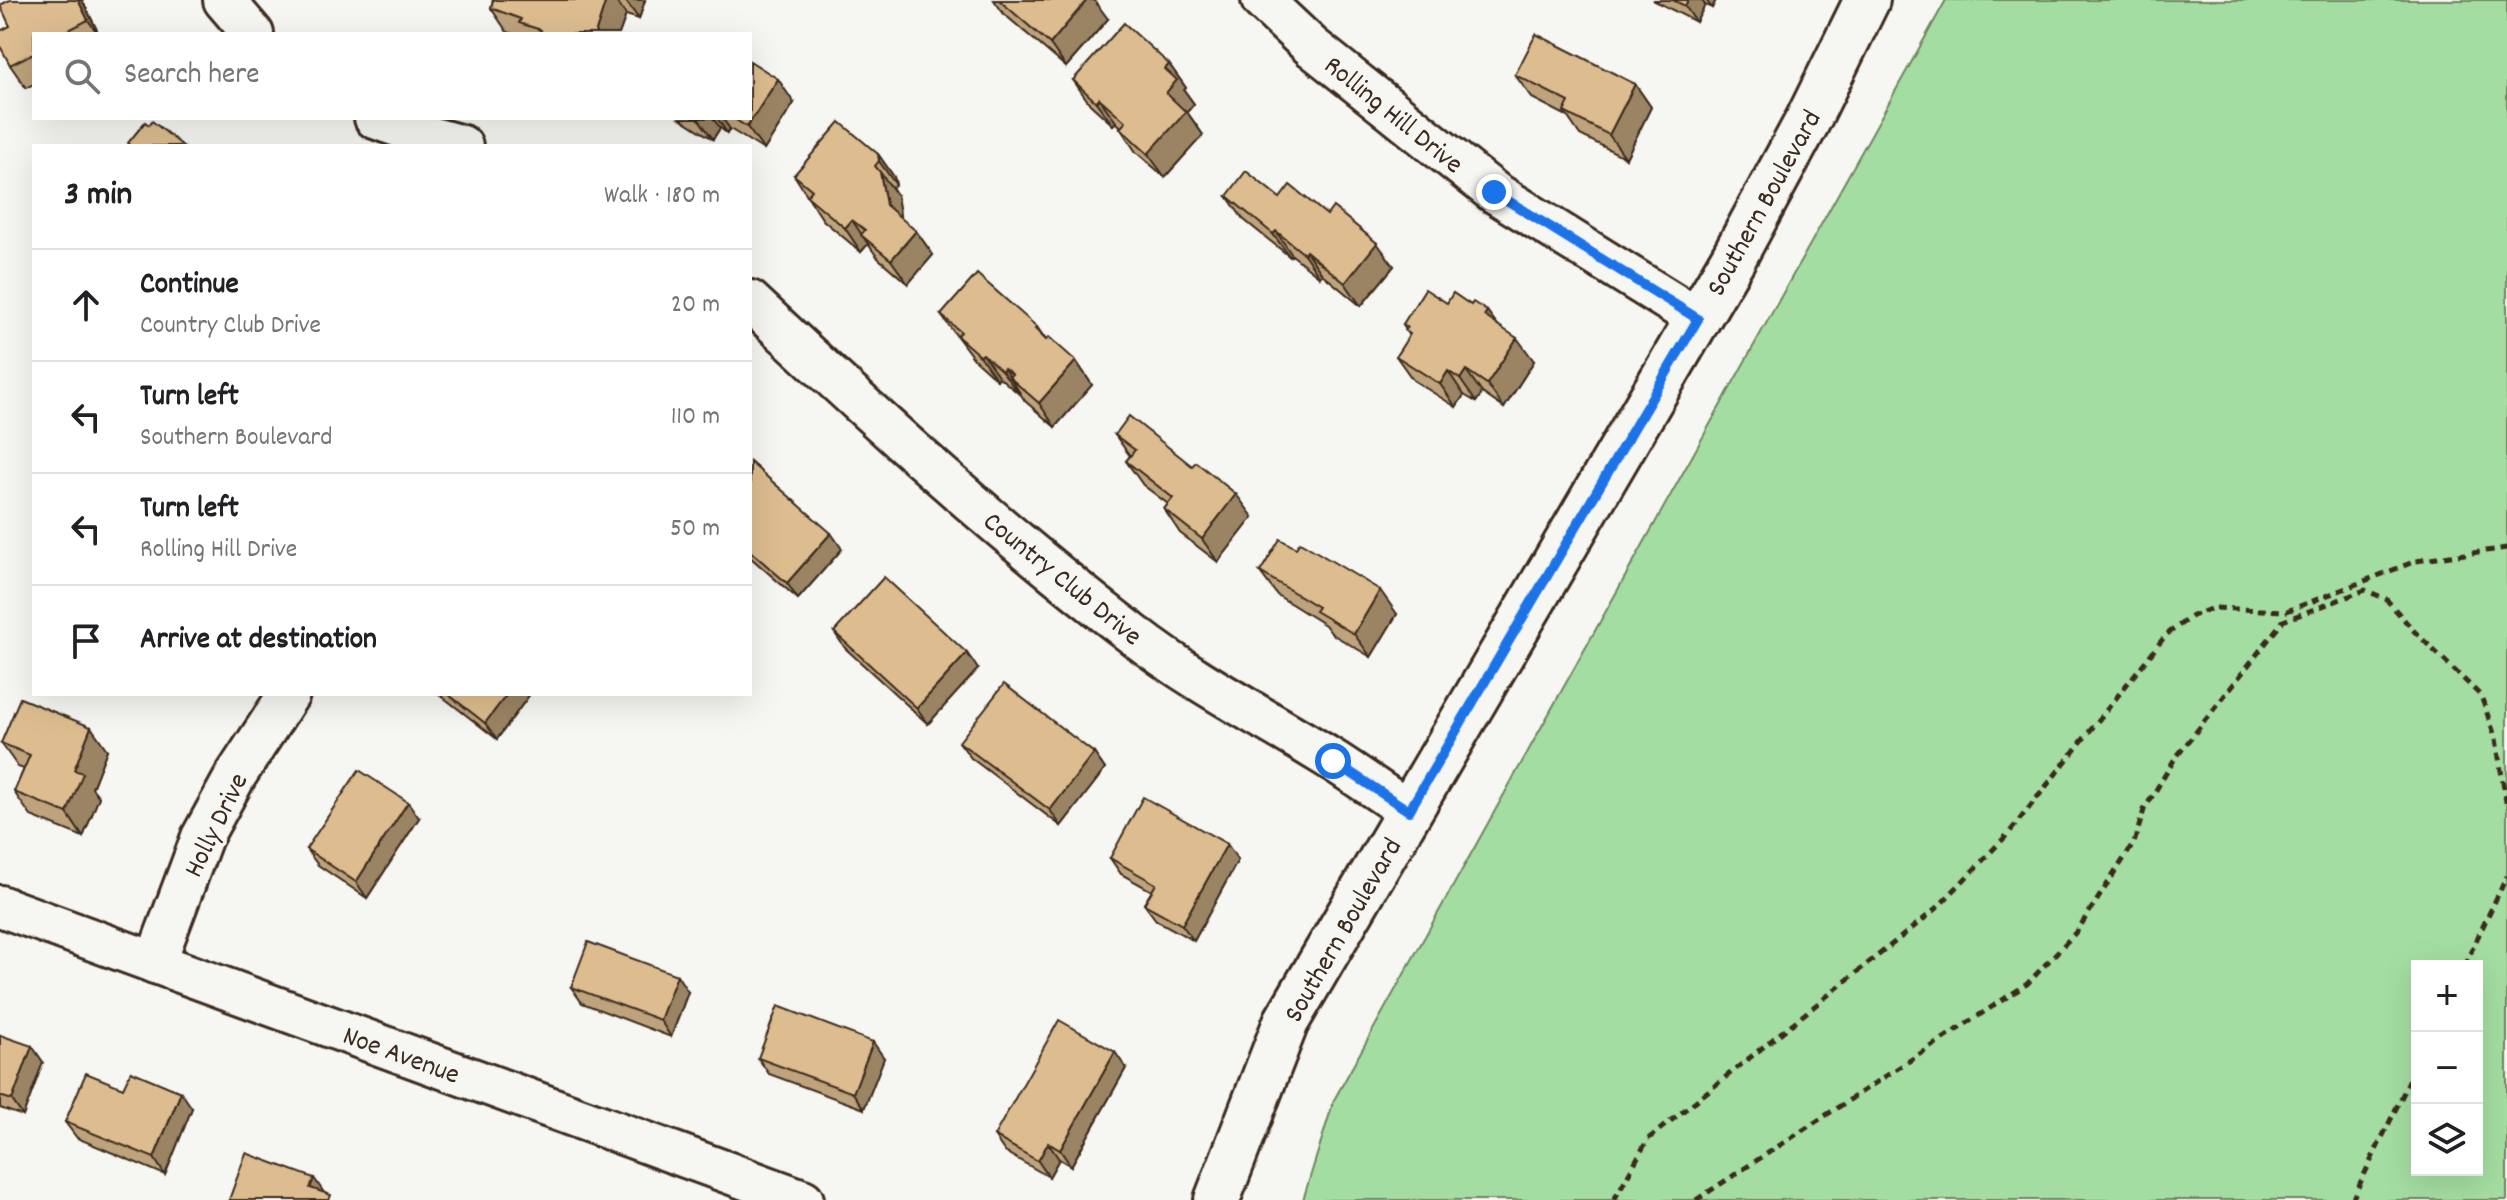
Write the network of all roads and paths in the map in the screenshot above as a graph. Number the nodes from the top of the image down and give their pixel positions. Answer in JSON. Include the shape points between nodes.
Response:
{"nodes":[{"id":1,"x":224,"y":0,"type":"edge"},
{"id":2,"x":1262,"y":0,"type":"edge"},
{"id":3,"x":1867,"y":0,"type":"edge"},
{"id":4,"x":251,"y":32,"type":"edge"},
{"id":5,"x":381,"y":120,"type":"edge"},
{"id":6,"x":455,"y":144,"type":"edge"},
{"id":7,"x":752,"y":303,"type":"edge"},
{"id":8,"x":1698,"y":319,"type":"junction"},
{"id":9,"x":2507,"y":548,"type":"edge"},
{"id":10,"x":288,"y":696,"type":"edge"},
{"id":11,"x":2507,"y":808,"type":"edge"},
{"id":12,"x":1409,"y":811,"type":"junction"},
{"id":13,"x":2507,"y":876,"type":"edge"},
{"id":14,"x":0,"y":906,"type":"edge"},
{"id":15,"x":2467,"y":960,"type":"edge"},
{"id":16,"x":155,"y":963,"type":"junction"},
{"id":17,"x":2411,"y":1077,"type":"edge"},
{"id":18,"x":743,"y":1189,"type":"edge"},
{"id":19,"x":803,"y":1200,"type":"edge"},
{"id":20,"x":1217,"y":1200,"type":"edge"},
{"id":21,"x":1614,"y":1200,"type":"edge"},
{"id":22,"x":1696,"y":1200,"type":"edge"},
{"id":23,"x":2352,"y":1200,"type":"edge"}],
"edges":[{"from":1,"to":4,"type":"street"},
{"from":2,"to":8,"type":"street","name":"Rolling Hill Drive","via":[[1312,47],[1494,192]]},
{"from":3,"to":8,"type":"main road","name":"Southern Boulevard","via":[[1800,136]]},
{"from":5,"to":6,"type":"street"},
{"from":7,"to":12,"type":"street","name":"Country Club Drive","via":[[1008,534],[1135,636],[1207,687]]},
{"from":8,"to":12,"type":"main road","name":"Southern Boulevard"},
{"from":9,"to":21,"type":"path","via":[[2416,561],[2287,611],[2213,608],[2192,616],[2166,635],[2009,833],[1936,909],[1648,1139]]},
{"from":10,"to":16,"type":"street","name":"Holly Drive","via":[[202,837]]},
{"from":11,"to":22,"type":"path","via":[[2496,739],[2481,696],[2386,599],[2365,590],[2283,621],[2174,760],[2144,810],[2134,843],[2077,931],[2027,984]]},
{"from":12,"to":20,"type":"main road","name":"Southern Boulevard","via":[[1286,1022]]},
{"from":13,"to":15,"type":"path"},
{"from":14,"to":16,"type":"street","name":"Noe Avenue"},
{"from":16,"to":18,"type":"street","name":"Noe Avenue"},
{"from":17,"to":23,"type":"path"},
{"from":18,"to":19,"type":"street","name":"Noe Avenue"}]}
